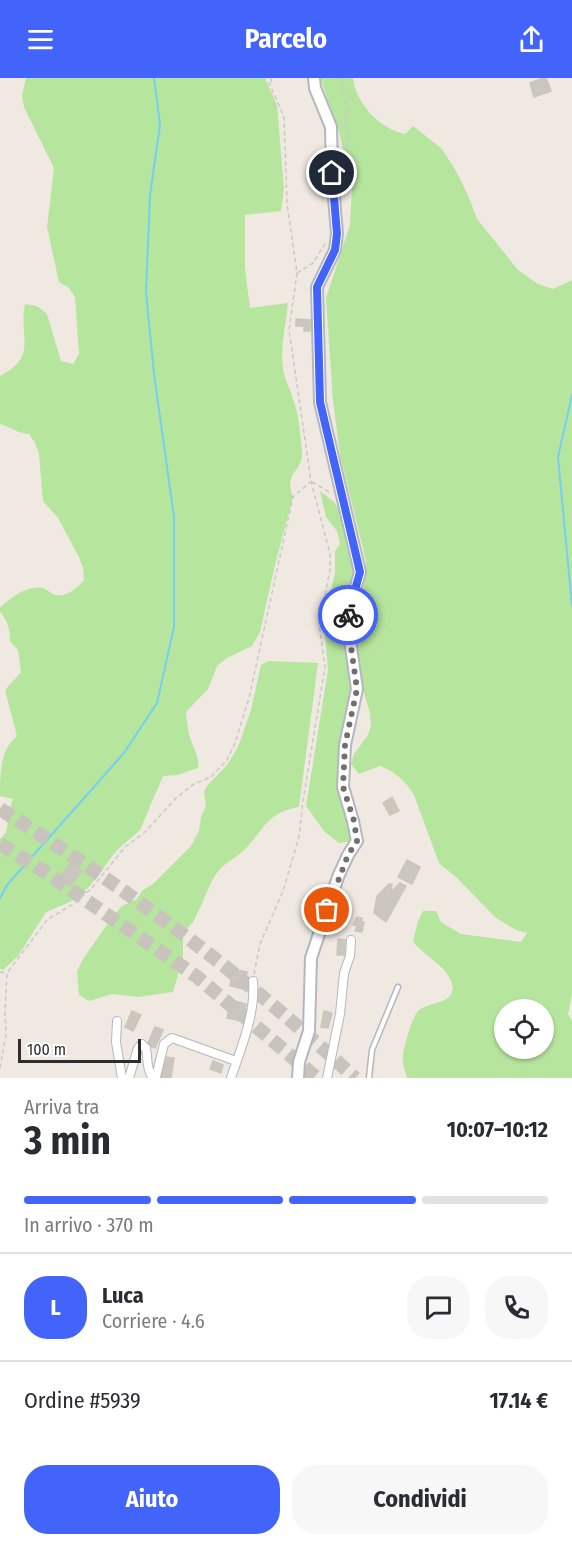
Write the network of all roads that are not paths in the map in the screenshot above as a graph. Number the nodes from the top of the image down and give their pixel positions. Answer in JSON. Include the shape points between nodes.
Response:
{"nodes":[{"id":1,"x":314,"y":78,"type":"edge"},
{"id":2,"x":351,"y":940,"type":"dead end"},
{"id":3,"x":253,"y":981,"type":"road end"},
{"id":4,"x":398,"y":987,"type":"dead end"},
{"id":5,"x":117,"y":1022,"type":"dead end"},
{"id":6,"x":236,"y":1061,"type":"junction"},
{"id":7,"x":122,"y":1078,"type":"edge"},
{"id":8,"x":129,"y":1078,"type":"edge"},
{"id":9,"x":231,"y":1078,"type":"edge"},
{"id":10,"x":298,"y":1078,"type":"edge"},
{"id":11,"x":327,"y":1078,"type":"edge"},
{"id":12,"x":369,"y":1078,"type":"edge"}],
"edges":[{"from":1,"to":10,"type":"main road","via":[[331,127],[337,234],[335,250],[317,287],[320,402],[360,572],[347,619],[357,689],[345,745],[343,787],[357,841],[338,878],[311,958],[309,1031]]},
{"from":2,"to":11,"type":"street"},
{"from":3,"to":6,"type":"street","via":[[254,995]]},
{"from":4,"to":12,"type":"lane","via":[[372,1050]]},
{"from":5,"to":7,"type":"street"},
{"from":6,"to":8,"type":"street","via":[[172,1038],[164,1044],[156,1077],[150,1073],[142,1044]]},
{"from":6,"to":9,"type":"street"}]}
